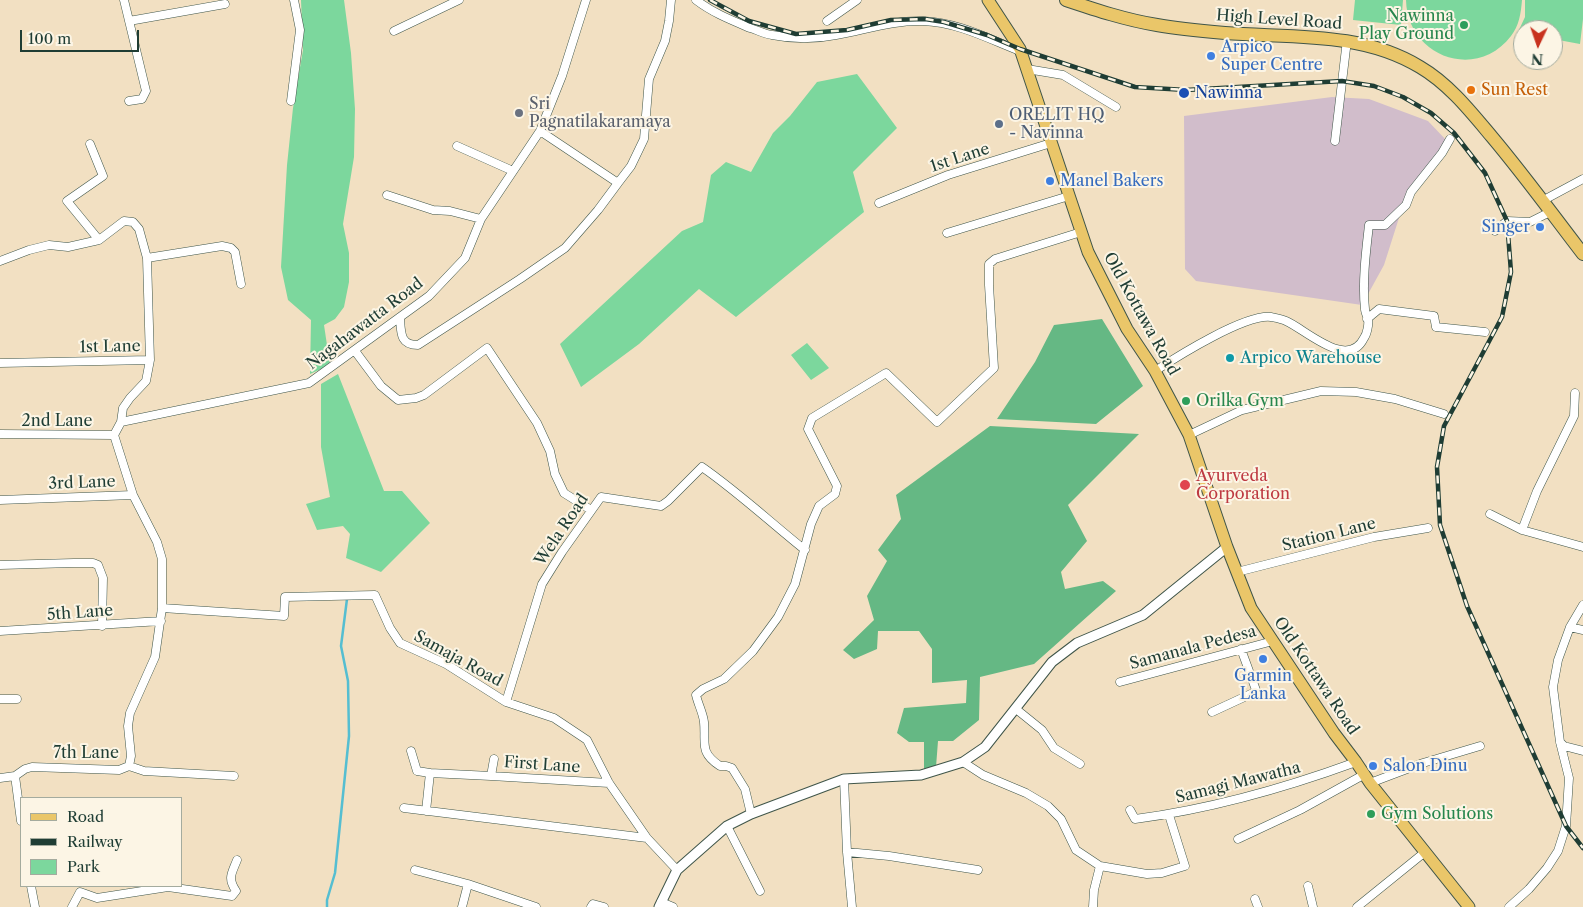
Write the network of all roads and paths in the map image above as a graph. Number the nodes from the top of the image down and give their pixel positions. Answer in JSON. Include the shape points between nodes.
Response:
{"nodes":[{"id":1,"x":124,"y":0,"type":"edge"},
{"id":2,"x":294,"y":0,"type":"edge"},
{"id":3,"x":459,"y":0,"type":"edge"},
{"id":4,"x":586,"y":0,"type":"edge"},
{"id":5,"x":671,"y":0,"type":"edge"},
{"id":6,"x":696,"y":0,"type":"edge"},
{"id":7,"x":857,"y":0,"type":"edge"},
{"id":8,"x":988,"y":0,"type":"edge"},
{"id":9,"x":1066,"y":0,"type":"edge"},
{"id":10,"x":226,"y":4,"type":"dead end"},
{"id":11,"x":129,"y":21,"type":"junction"},
{"id":12,"x":827,"y":21,"type":"dead end"},
{"id":13,"x":394,"y":31,"type":"dead end"},
{"id":14,"x":1347,"y":40,"type":"junction"},
{"id":15,"x":1020,"y":51,"type":"junction"},
{"id":16,"x":1027,"y":69,"type":"junction"},
{"id":17,"x":129,"y":101,"type":"dead end"},
{"id":18,"x":291,"y":101,"type":"dead end"},
{"id":19,"x":1116,"y":107,"type":"dead end"},
{"id":20,"x":540,"y":131,"type":"junction"},
{"id":21,"x":1450,"y":139,"type":"dead end"},
{"id":22,"x":1335,"y":141,"type":"dead end"},
{"id":23,"x":1051,"y":143,"type":"junction"},
{"id":24,"x":90,"y":144,"type":"dead end"},
{"id":25,"x":457,"y":146,"type":"dead end"},
{"id":26,"x":513,"y":171,"type":"junction"},
{"id":27,"x":1583,"y":179,"type":"edge"},
{"id":28,"x":618,"y":183,"type":"junction"},
{"id":29,"x":387,"y":195,"type":"dead end"},
{"id":30,"x":1069,"y":196,"type":"junction"},
{"id":31,"x":1542,"y":201,"type":"junction"},
{"id":32,"x":879,"y":203,"type":"dead end"},
{"id":33,"x":1550,"y":212,"type":"junction"},
{"id":34,"x":482,"y":219,"type":"junction"},
{"id":35,"x":1495,"y":231,"type":"dead end"},
{"id":36,"x":947,"y":232,"type":"dead end"},
{"id":37,"x":1081,"y":232,"type":"junction"},
{"id":38,"x":99,"y":240,"type":"junction"},
{"id":39,"x":1583,"y":254,"type":"edge"},
{"id":40,"x":147,"y":258,"type":"junction"},
{"id":41,"x":0,"y":260,"type":"edge"},
{"id":42,"x":241,"y":284,"type":"dead end"},
{"id":43,"x":400,"y":318,"type":"junction"},
{"id":44,"x":1368,"y":319,"type":"junction"},
{"id":45,"x":1485,"y":332,"type":"dead end"},
{"id":46,"x":355,"y":351,"type":"junction"},
{"id":47,"x":150,"y":360,"type":"junction"},
{"id":48,"x":0,"y":363,"type":"edge"},
{"id":49,"x":1155,"y":371,"type":"junction"},
{"id":50,"x":1575,"y":393,"type":"dead end"},
{"id":51,"x":1444,"y":414,"type":"dead end"},
{"id":52,"x":1574,"y":416,"type":"junction"},
{"id":53,"x":1583,"y":419,"type":"edge"},
{"id":54,"x":121,"y":422,"type":"junction"},
{"id":55,"x":0,"y":434,"type":"edge"},
{"id":56,"x":114,"y":435,"type":"junction"},
{"id":57,"x":1189,"y":435,"type":"junction"},
{"id":58,"x":133,"y":495,"type":"junction"},
{"id":59,"x":0,"y":500,"type":"edge"},
{"id":60,"x":591,"y":510,"type":"junction"},
{"id":61,"x":1490,"y":514,"type":"dead end"},
{"id":62,"x":1428,"y":528,"type":"dead end"},
{"id":63,"x":1522,"y":530,"type":"junction"},
{"id":64,"x":1583,"y":547,"type":"edge"},
{"id":65,"x":1227,"y":548,"type":"junction"},
{"id":66,"x":805,"y":550,"type":"junction"},
{"id":67,"x":0,"y":565,"type":"edge"},
{"id":68,"x":1237,"y":572,"type":"junction"},
{"id":69,"x":1583,"y":605,"type":"edge"},
{"id":70,"x":162,"y":608,"type":"junction"},
{"id":71,"x":161,"y":621,"type":"junction"},
{"id":72,"x":102,"y":626,"type":"junction"},
{"id":73,"x":1570,"y":627,"type":"junction"},
{"id":74,"x":1583,"y":630,"type":"edge"},
{"id":75,"x":0,"y":632,"type":"edge"},
{"id":76,"x":1273,"y":641,"type":"junction"},
{"id":77,"x":1241,"y":649,"type":"junction"},
{"id":78,"x":1120,"y":682,"type":"dead end"},
{"id":79,"x":0,"y":699,"type":"edge"},
{"id":80,"x":17,"y":699,"type":"dead end"},
{"id":81,"x":506,"y":702,"type":"junction"},
{"id":82,"x":1016,"y":709,"type":"junction"},
{"id":83,"x":1212,"y":712,"type":"dead end"},
{"id":84,"x":1560,"y":742,"type":"junction"},
{"id":85,"x":1480,"y":746,"type":"dead end"},
{"id":86,"x":410,"y":751,"type":"dead end"},
{"id":87,"x":1583,"y":752,"type":"edge"},
{"id":88,"x":494,"y":759,"type":"dead end"},
{"id":89,"x":963,"y":762,"type":"junction"},
{"id":90,"x":1356,"y":762,"type":"junction"},
{"id":91,"x":1080,"y":764,"type":"dead end"},
{"id":92,"x":129,"y":766,"type":"junction"},
{"id":93,"x":430,"y":773,"type":"junction"},
{"id":94,"x":15,"y":776,"type":"junction"},
{"id":95,"x":234,"y":776,"type":"dead end"},
{"id":96,"x":491,"y":776,"type":"junction"},
{"id":97,"x":0,"y":778,"type":"edge"},
{"id":98,"x":1367,"y":778,"type":"junction"},
{"id":99,"x":844,"y":779,"type":"junction"},
{"id":100,"x":609,"y":783,"type":"junction"},
{"id":101,"x":404,"y":808,"type":"dead end"},
{"id":102,"x":1130,"y":810,"type":"dead end"},
{"id":103,"x":426,"y":811,"type":"junction"},
{"id":104,"x":20,"y":814,"type":"edge"},
{"id":105,"x":751,"y":814,"type":"junction"},
{"id":106,"x":1169,"y":815,"type":"junction"},
{"id":107,"x":727,"y":826,"type":"junction"},
{"id":108,"x":647,"y":838,"type":"junction"},
{"id":109,"x":1238,"y":839,"type":"dead end"},
{"id":110,"x":847,"y":852,"type":"junction"},
{"id":111,"x":1425,"y":852,"type":"junction"},
{"id":112,"x":237,"y":860,"type":"dead end"},
{"id":113,"x":1100,"y":866,"type":"junction"},
{"id":114,"x":415,"y":870,"type":"dead end"},
{"id":115,"x":677,"y":870,"type":"junction"},
{"id":116,"x":978,"y":870,"type":"dead end"},
{"id":117,"x":468,"y":884,"type":"junction"},
{"id":118,"x":1308,"y":886,"type":"dead end"},
{"id":119,"x":31,"y":887,"type":"edge"},
{"id":120,"x":760,"y":892,"type":"dead end"},
{"id":121,"x":1255,"y":899,"type":"dead end"},
{"id":122,"x":660,"y":904,"type":"edge"},
{"id":123,"x":35,"y":907,"type":"edge"},
{"id":124,"x":72,"y":907,"type":"edge"},
{"id":125,"x":462,"y":907,"type":"edge"},
{"id":126,"x":536,"y":907,"type":"edge"},
{"id":127,"x":591,"y":907,"type":"edge"},
{"id":128,"x":604,"y":907,"type":"edge"},
{"id":129,"x":673,"y":907,"type":"edge"},
{"id":130,"x":852,"y":907,"type":"edge"},
{"id":131,"x":1093,"y":907,"type":"edge"},
{"id":132,"x":1258,"y":907,"type":"edge"},
{"id":133,"x":1313,"y":907,"type":"edge"},
{"id":134,"x":1357,"y":907,"type":"edge"},
{"id":135,"x":1470,"y":907,"type":"edge"},
{"id":136,"x":1509,"y":907,"type":"edge"}],
"edges":[{"from":1,"to":11,"type":"street"},
{"from":2,"to":18,"type":"street","via":[[300,30]]},
{"from":3,"to":13,"type":"street"},
{"from":4,"to":20,"type":"street","name":"Nagahawatta Road","via":[[562,76]]},
{"from":5,"to":28,"type":"street","via":[[665,41],[649,80],[644,139],[631,166]]},
{"from":6,"to":15,"type":"street","via":[[726,18],[770,35],[791,38],[835,36],[905,21],[923,21],[957,27]]},
{"from":7,"to":12,"type":"street"},
{"from":8,"to":15,"type":"main road","name":"Old Kottawa Road"},
{"from":9,"to":14,"type":"highway","name":"High Level Road","via":[[1156,25],[1224,33]]},
{"from":10,"to":11,"type":"street"},
{"from":11,"to":17,"type":"street","via":[[146,91],[142,99]]},
{"from":14,"to":22,"type":"street"},
{"from":14,"to":31,"type":"highway","name":"High Level Road","via":[[1408,60],[1442,84],[1468,108]]},
{"from":15,"to":16,"type":"main road","name":"Old Kottawa Road"},
{"from":16,"to":19,"type":"street","via":[[1063,75]]},
{"from":16,"to":23,"type":"main road","name":"Old Kottawa Road"},
{"from":20,"to":26,"type":"street","name":"Nagahawatta Road"},
{"from":20,"to":28,"type":"street"},
{"from":21,"to":44,"type":"street","via":[[1411,192],[1406,205],[1384,225],[1369,225],[1365,310]]},
{"from":23,"to":30,"type":"main road","name":"Old Kottawa Road"},
{"from":23,"to":32,"type":"street","name":"1st Lane","via":[[948,175]]},
{"from":24,"to":38,"type":"street","via":[[103,176],[67,201]]},
{"from":25,"to":26,"type":"street"},
{"from":26,"to":34,"type":"street","name":"Nagahawatta Road"},
{"from":27,"to":31,"type":"street"},
{"from":28,"to":43,"type":"street","via":[[565,248],[418,345],[404,341]]},
{"from":29,"to":34,"type":"street","via":[[433,210]]},
{"from":30,"to":36,"type":"street"},
{"from":30,"to":37,"type":"main road","name":"Old Kottawa Road"},
{"from":31,"to":33,"type":"highway","name":"High Level Road"},
{"from":33,"to":35,"type":"street","via":[[1530,222],[1507,221]]},
{"from":33,"to":39,"type":"highway","name":"High Level Road"},
{"from":34,"to":43,"type":"street","name":"Nagahawatta Road","via":[[458,267],[429,296]]},
{"from":37,"to":49,"type":"main road","name":"Old Kottawa Road","via":[[1127,329]]},
{"from":37,"to":66,"type":"street","via":[[995,259],[989,264],[994,368],[937,422],[886,373],[812,418],[808,429],[837,486],[835,494],[819,506]]},
{"from":38,"to":40,"type":"street","via":[[124,221],[133,222],[139,229]]},
{"from":38,"to":41,"type":"street","via":[[68,247],[48,245]]},
{"from":40,"to":42,"type":"street","via":[[222,246],[231,248],[235,252]]},
{"from":40,"to":47,"type":"street"},
{"from":43,"to":46,"type":"street","name":"Nagahawatta Road"},
{"from":44,"to":45,"type":"street","via":[[1379,309],[1434,316],[1436,326]]},
{"from":44,"to":49,"type":"street","via":[[1365,338],[1351,351],[1338,350],[1319,342],[1286,320],[1269,317],[1223,332]]},
{"from":46,"to":54,"type":"street","name":"Nagahawatta Road","via":[[309,383]]},
{"from":46,"to":60,"type":"street","via":[[381,386],[398,400],[424,395],[487,348],[537,423],[564,493]]},
{"from":47,"to":48,"type":"street","name":"1st Lane"},
{"from":47,"to":54,"type":"street","name":"1st Lane","via":[[146,381],[123,408]]},
{"from":49,"to":57,"type":"main road","name":"Old Kottawa Road"},
{"from":50,"to":52,"type":"street"},
{"from":51,"to":57,"type":"street","via":[[1356,392],[1321,391],[1242,410]]},
{"from":52,"to":53,"type":"street"},
{"from":52,"to":63,"type":"street","via":[[1537,491]]},
{"from":54,"to":56,"type":"street"},
{"from":55,"to":56,"type":"street","name":"2nd Lane"},
{"from":56,"to":58,"type":"street","name":"3rd Lane"},
{"from":57,"to":65,"type":"main road","name":"Old Kottawa Road"},
{"from":58,"to":59,"type":"street","name":"3rd Lane"},
{"from":58,"to":70,"type":"street","via":[[162,559]]},
{"from":60,"to":66,"type":"street","name":"Wela Road","via":[[601,497],[661,506],[702,467]]},
{"from":60,"to":81,"type":"street","name":"Wela Road","via":[[542,584]]},
{"from":61,"to":63,"type":"street"},
{"from":62,"to":68,"type":"street","name":"Station Lane","via":[[1374,537]]},
{"from":63,"to":64,"type":"street"},
{"from":65,"to":68,"type":"main road","name":"Old Kottawa Road"},
{"from":65,"to":82,"type":"street","via":[[1143,615],[1077,643],[1052,662]]},
{"from":66,"to":105,"type":"street","via":[[795,584],[778,617],[753,651],[724,679],[696,695],[704,720],[705,751],[720,766],[732,768],[745,789]]},
{"from":67,"to":72,"type":"street","via":[[98,565],[103,578]]},
{"from":68,"to":76,"type":"main road","name":"Old Kottawa Road","via":[[1251,608]]},
{"from":69,"to":73,"type":"street"},
{"from":70,"to":71,"type":"street"},
{"from":70,"to":81,"type":"street","name":"Samaja Road","via":[[284,616],[285,597],[374,595],[400,643],[446,664]]},
{"from":71,"to":72,"type":"street","name":"5th Lane"},
{"from":71,"to":92,"type":"street","via":[[155,657],[130,713]]},
{"from":72,"to":75,"type":"street","name":"5th Lane"},
{"from":73,"to":74,"type":"street"},
{"from":73,"to":84,"type":"street","via":[[1558,660],[1553,687]]},
{"from":76,"to":77,"type":"street","name":"Samanala Pedesa"},
{"from":76,"to":90,"type":"main road","name":"Old Kottawa Road"},
{"from":77,"to":78,"type":"street","name":"Samanala Pedesa"},
{"from":77,"to":83,"type":"street","via":[[1256,690]]},
{"from":79,"to":80,"type":"street"},
{"from":81,"to":100,"type":"street","name":"Samaja Road","via":[[554,718],[587,740]]},
{"from":82,"to":89,"type":"street","via":[[985,747]]},
{"from":82,"to":91,"type":"street","via":[[1042,730],[1054,748]]},
{"from":84,"to":87,"type":"street"},
{"from":84,"to":136,"type":"street","via":[[1569,778],[1566,826],[1558,850],[1547,868]]},
{"from":85,"to":98,"type":"street"},
{"from":86,"to":93,"type":"street","via":[[417,770]]},
{"from":88,"to":96,"type":"street","name":"First Lane"},
{"from":89,"to":99,"type":"street","via":[[922,775]]},
{"from":89,"to":113,"type":"street","via":[[1048,806],[1061,819],[1076,850]]},
{"from":90,"to":98,"type":"main road","name":"Old Kottawa Road"},
{"from":90,"to":106,"type":"street","name":"Samagi Mawatha","via":[[1241,799]]},
{"from":92,"to":94,"type":"street","name":"7th Lane","via":[[119,770],[32,767]]},
{"from":92,"to":95,"type":"street","name":"7th Lane","via":[[144,771]]},
{"from":93,"to":96,"type":"street"},
{"from":93,"to":103,"type":"street"},
{"from":94,"to":97,"type":"street","name":"7th Lane"},
{"from":94,"to":104,"type":"street"},
{"from":96,"to":100,"type":"street","name":"First Lane"},
{"from":98,"to":109,"type":"street"},
{"from":98,"to":111,"type":"main road","name":"Old Kottawa Road"},
{"from":99,"to":105,"type":"street"},
{"from":99,"to":110,"type":"street"},
{"from":100,"to":108,"type":"street","name":"Samaja Road"},
{"from":101,"to":103,"type":"street"},
{"from":102,"to":106,"type":"street","name":"Samagi Mawatha","via":[[1135,819]]},
{"from":103,"to":108,"type":"street"},
{"from":105,"to":107,"type":"street"},
{"from":106,"to":113,"type":"street","via":[[1185,866],[1147,874]]},
{"from":107,"to":115,"type":"street"},
{"from":107,"to":120,"type":"street"},
{"from":108,"to":115,"type":"street","name":"Samaja Road"},
{"from":110,"to":116,"type":"street"},
{"from":110,"to":130,"type":"street"},
{"from":111,"to":134,"type":"street"},
{"from":111,"to":135,"type":"main road","name":"Old Kottawa Road"},
{"from":112,"to":124,"type":"street","via":[[230,875],[236,891],[232,896],[168,887],[97,898],[80,892]]},
{"from":113,"to":131,"type":"street"},
{"from":114,"to":117,"type":"street"},
{"from":115,"to":122,"type":"street"},
{"from":117,"to":125,"type":"street"},
{"from":117,"to":126,"type":"street"},
{"from":118,"to":133,"type":"street"},
{"from":119,"to":123,"type":"street"},
{"from":121,"to":132,"type":"street"},
{"from":122,"to":129,"type":"street"},
{"from":127,"to":128,"type":"street","via":[[593,904]]}]}
